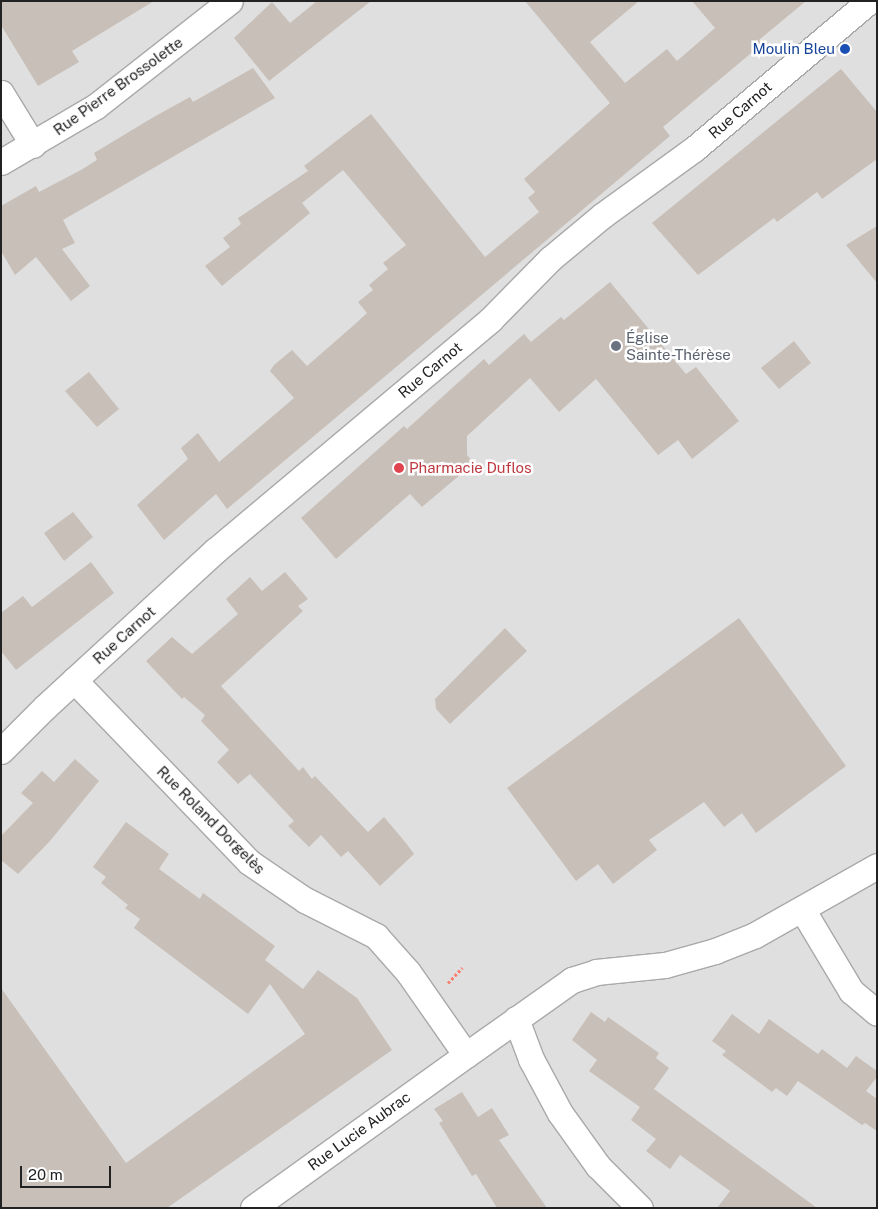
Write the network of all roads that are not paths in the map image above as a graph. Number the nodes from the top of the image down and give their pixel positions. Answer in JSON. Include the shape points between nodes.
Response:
{"nodes":[{"id":1,"x":230,"y":1,"type":"edge"},
{"id":2,"x":869,"y":6,"type":"edge"},
{"id":3,"x":1,"y":94,"type":"edge"},
{"id":4,"x":33,"y":145,"type":"junction"},
{"id":5,"x":1,"y":162,"type":"edge"},
{"id":6,"x":74,"y":680,"type":"junction"},
{"id":7,"x":1,"y":751,"type":"edge"},
{"id":8,"x":877,"y":866,"type":"edge"},
{"id":9,"x":802,"y":909,"type":"junction"},
{"id":10,"x":877,"y":1013,"type":"edge"},
{"id":11,"x":516,"y":1019,"type":"junction"},
{"id":12,"x":466,"y":1055,"type":"junction"},
{"id":13,"x":253,"y":1208,"type":"edge"},
{"id":14,"x":640,"y":1208,"type":"edge"}],
"edges":[{"from":1,"to":4,"type":"street","name":"Rue Pierre Brossolette","via":[[115,92]]},
{"from":2,"to":6,"type":"street","name":"Rue Carnot","via":[[680,160],[603,215],[564,248],[490,320],[261,511]]},
{"from":3,"to":4,"type":"street"},
{"from":4,"to":5,"type":"street","name":"Rue Pierre Brossolette"},
{"from":6,"to":7,"type":"street","name":"Rue Carnot"},
{"from":6,"to":12,"type":"street","name":"Rue Roland Dorgelès","via":[[249,862],[305,900],[376,936],[408,972]]},
{"from":8,"to":9,"type":"street"},
{"from":9,"to":10,"type":"street","via":[[851,991]]},
{"from":9,"to":11,"type":"street","via":[[755,935],[698,957],[583,976]]},
{"from":11,"to":12,"type":"street"},
{"from":11,"to":14,"type":"street","via":[[531,1059],[560,1113],[598,1166]]},
{"from":12,"to":13,"type":"street","name":"Rue Lucie Aubrac"}]}
